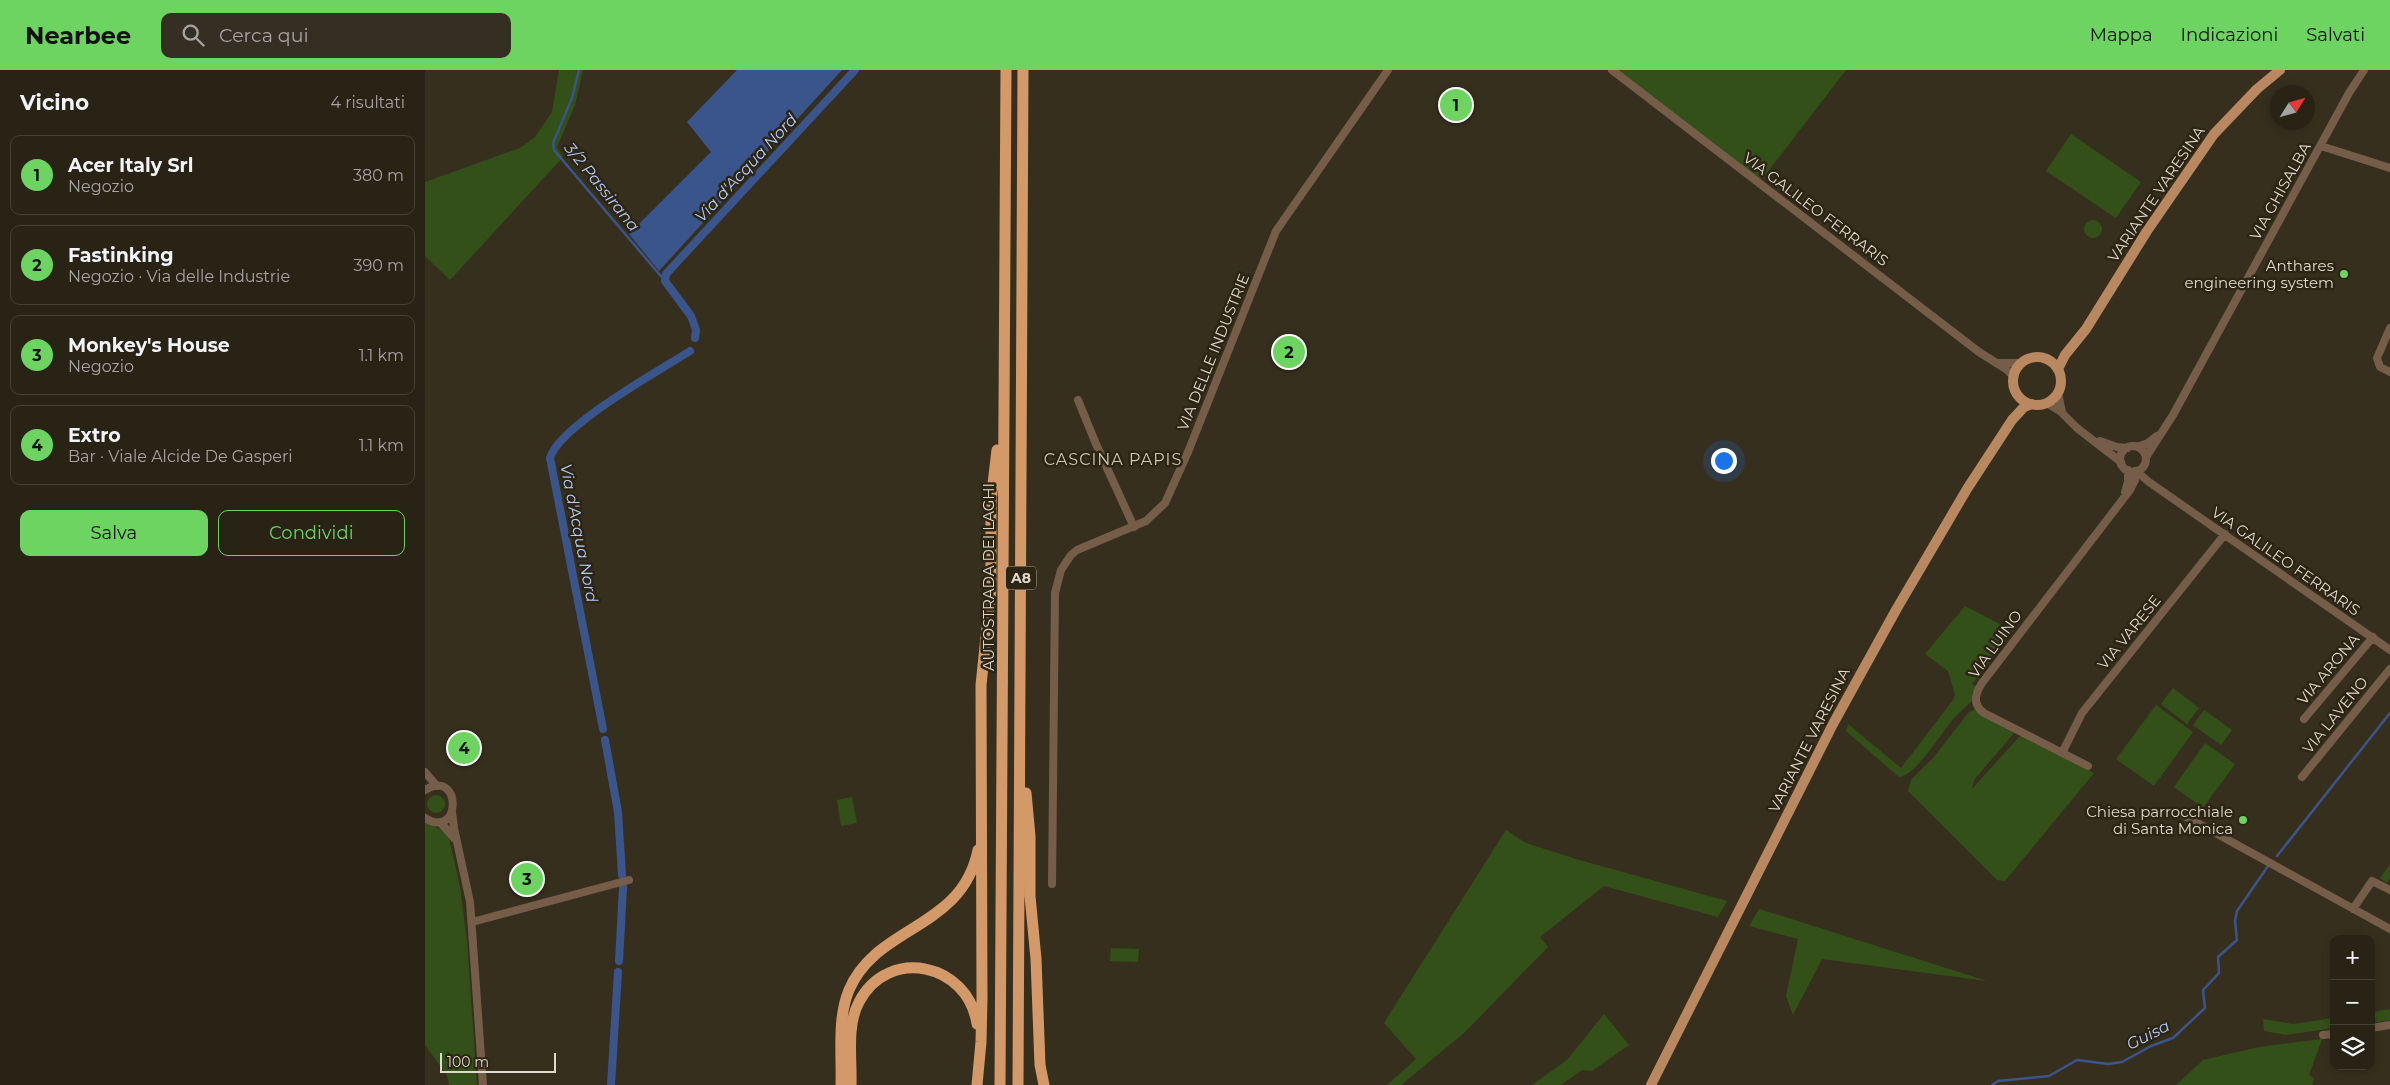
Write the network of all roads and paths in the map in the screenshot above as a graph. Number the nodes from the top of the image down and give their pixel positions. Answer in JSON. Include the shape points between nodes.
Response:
{"nodes":[{"id":1,"x":1006,"y":70,"type":"edge"},
{"id":2,"x":1023,"y":70,"type":"edge"},
{"id":3,"x":1388,"y":70,"type":"edge"},
{"id":4,"x":1612,"y":70,"type":"edge"},
{"id":5,"x":2280,"y":70,"type":"edge"},
{"id":6,"x":2364,"y":70,"type":"edge"},
{"id":7,"x":2321,"y":146,"type":"junction"},
{"id":8,"x":2390,"y":168,"type":"edge"},
{"id":9,"x":2390,"y":328,"type":"edge"},
{"id":10,"x":2070,"y":347,"type":"junction"},
{"id":11,"x":2046,"y":359,"type":"junction"},
{"id":12,"x":1995,"y":362,"type":"junction"},
{"id":13,"x":2022,"y":363,"type":"junction"},
{"id":14,"x":2058,"y":369,"type":"junction"},
{"id":15,"x":2390,"y":372,"type":"edge"},
{"id":16,"x":2014,"y":377,"type":"junction"},
{"id":17,"x":2017,"y":393,"type":"junction"},
{"id":18,"x":2058,"y":393,"type":"junction"},
{"id":19,"x":1004,"y":396,"type":"junction"},
{"id":20,"x":1079,"y":400,"type":"dead end"},
{"id":21,"x":2047,"y":403,"type":"junction"},
{"id":22,"x":2032,"y":404,"type":"junction"},
{"id":23,"x":2063,"y":414,"type":"junction"},
{"id":24,"x":2013,"y":420,"type":"junction"},
{"id":25,"x":2162,"y":431,"type":"junction"},
{"id":26,"x":2090,"y":437,"type":"junction"},
{"id":27,"x":2137,"y":446,"type":"junction"},
{"id":28,"x":2127,"y":448,"type":"junction"},
{"id":29,"x":2146,"y":457,"type":"junction"},
{"id":30,"x":2121,"y":462,"type":"junction"},
{"id":31,"x":2135,"y":470,"type":"junction"},
{"id":32,"x":1134,"y":527,"type":"junction"},
{"id":33,"x":2225,"y":534,"type":"junction"},
{"id":34,"x":2373,"y":638,"type":"junction"},
{"id":35,"x":2390,"y":650,"type":"edge"},
{"id":36,"x":2390,"y":670,"type":"edge"},
{"id":37,"x":2305,"y":719,"type":"dead end"},
{"id":38,"x":1019,"y":739,"type":"junction"},
{"id":39,"x":2062,"y":753,"type":"junction"},
{"id":40,"x":2088,"y":766,"type":"dead end"},
{"id":41,"x":981,"y":771,"type":"junction"},
{"id":42,"x":425,"y":772,"type":"edge"},
{"id":43,"x":2302,"y":777,"type":"dead end"},
{"id":44,"x":437,"y":786,"type":"junction"},
{"id":45,"x":425,"y":790,"type":"edge"},
{"id":46,"x":453,"y":812,"type":"junction"},
{"id":47,"x":2181,"y":814,"type":"dead end"},
{"id":48,"x":425,"y":818,"type":"edge"},
{"id":49,"x":440,"y":822,"type":"junction"},
{"id":50,"x":457,"y":843,"type":"junction"},
{"id":51,"x":629,"y":880,"type":"dead end"},
{"id":52,"x":1052,"y":884,"type":"dead end"},
{"id":53,"x":2390,"y":890,"type":"edge"},
{"id":54,"x":2353,"y":909,"type":"junction"},
{"id":55,"x":472,"y":922,"type":"junction"},
{"id":56,"x":2390,"y":929,"type":"edge"},
{"id":57,"x":1035,"y":990,"type":"junction"},
{"id":58,"x":2390,"y":1025,"type":"edge"},
{"id":59,"x":2375,"y":1027,"type":"edge"},
{"id":60,"x":2330,"y":1035,"type":"edge"},
{"id":61,"x":2323,"y":1036,"type":"dead end"},
{"id":62,"x":977,"y":1082,"type":"edge"},
{"id":63,"x":483,"y":1084,"type":"edge"},
{"id":64,"x":841,"y":1085,"type":"edge"},
{"id":65,"x":851,"y":1085,"type":"edge"},
{"id":66,"x":1000,"y":1085,"type":"edge"},
{"id":67,"x":1018,"y":1085,"type":"edge"},
{"id":68,"x":1038,"y":1085,"type":"edge"},
{"id":69,"x":1043,"y":1085,"type":"edge"},
{"id":70,"x":1651,"y":1085,"type":"edge"}],
"edges":[{"from":1,"to":19,"type":"highway","name":"AUTOSTRADA DEI LAGHI","number":"A8"},
{"from":2,"to":38,"type":"highway","number":"A8"},
{"from":3,"to":32,"type":"street","name":"VIA DELLE INDUSTRIE","via":[[1276,232],[1171,492],[1156,513]]},
{"from":4,"to":12,"type":"street","name":"VIA GALILEO FERRARIS"},
{"from":5,"to":10,"type":"main road","name":"VARIANTE VARESINA","via":[[2214,134],[2147,231],[2086,329]]},
{"from":6,"to":7,"type":"street","name":"VIA GHISALBA"},
{"from":7,"to":8,"type":"street"},
{"from":7,"to":25,"type":"street","name":"VIA GHISALBA"},
{"from":9,"to":15,"type":"street","via":[[2377,358],[2380,367]]},
{"from":10,"to":11,"type":"main road","name":"VARIANTE VARESINA"},
{"from":10,"to":14,"type":"main road","name":"VARIANTE VARESINA"},
{"from":11,"to":13,"type":"main road","name":"VARIANTE VARESINA","via":[[2031,358]]},
{"from":11,"to":14,"type":"main road"},
{"from":12,"to":13,"type":"street"},
{"from":12,"to":16,"type":"street","name":"VIA GALILEO FERRARIS"},
{"from":13,"to":16,"type":"main road"},
{"from":14,"to":18,"type":"main road","name":"VARIANTE VARESINA","via":[[2061,384]]},
{"from":16,"to":17,"type":"main road","name":"VARIANTE VARESINA"},
{"from":17,"to":22,"type":"main road"},
{"from":17,"to":24,"type":"main road","name":"VARIANTE VARESINA"},
{"from":18,"to":21,"type":"main road"},
{"from":18,"to":23,"type":"street"},
{"from":19,"to":41,"type":"highway","via":[[991,501],[992,569],[981,685]]},
{"from":19,"to":66,"type":"highway","name":"AUTOSTRADA DEI LAGHI","number":"A8"},
{"from":20,"to":32,"type":"street","via":[[1095,444]]},
{"from":21,"to":22,"type":"main road"},
{"from":21,"to":23,"type":"street"},
{"from":22,"to":24,"type":"main road","name":"VARIANTE VARESINA","via":[[2024,407]]},
{"from":23,"to":26,"type":"street"},
{"from":24,"to":70,"type":"main road","name":"VARIANTE VARESINA","via":[[1967,489],[1833,724]]},
{"from":25,"to":27,"type":"street","name":"VIA GHISALBA","via":[[2148,443]]},
{"from":25,"to":29,"type":"street","name":"VIA GHISALBA"},
{"from":26,"to":28,"type":"street"},
{"from":26,"to":30,"type":"street"},
{"from":27,"to":28,"type":"street"},
{"from":27,"to":29,"type":"street"},
{"from":28,"to":30,"type":"street","via":[[2121,454]]},
{"from":29,"to":31,"type":"street"},
{"from":30,"to":31,"type":"street"},
{"from":31,"to":33,"type":"street","name":"VIA GALILEO FERRARIS"},
{"from":31,"to":39,"type":"street","name":"VIA LUINO","via":[[2121,501],[1975,697],[1976,704],[1984,713]]},
{"from":32,"to":52,"type":"street","name":"VIA DELLE INDUSTRIE","via":[[1077,550],[1065,562],[1057,580]]},
{"from":33,"to":34,"type":"street","name":"VIA GALILEO FERRARIS"},
{"from":33,"to":39,"type":"street","name":"VIA VARESE","via":[[2083,713]]},
{"from":34,"to":35,"type":"street","name":"VIA GALILEO FERRARIS"},
{"from":34,"to":37,"type":"street","name":"VIA ARONA"},
{"from":36,"to":43,"type":"street","name":"VIA LAVENO"},
{"from":38,"to":57,"type":"highway","via":[[1030,836]]},
{"from":38,"to":67,"type":"highway","number":"A8"},
{"from":39,"to":40,"type":"street","name":"VIA LUINO"},
{"from":41,"to":62,"type":"highway","via":[[982,999]]},
{"from":41,"to":64,"type":"highway","via":[[978,849],[971,872],[952,901],[878,953],[854,979],[843,1016]]},
{"from":42,"to":44,"type":"street"},
{"from":44,"to":45,"type":"street"},
{"from":44,"to":46,"type":"street","via":[[452,795]]},
{"from":46,"to":49,"type":"street"},
{"from":46,"to":50,"type":"street"},
{"from":47,"to":54,"type":"street"},
{"from":48,"to":49,"type":"street"},
{"from":49,"to":50,"type":"street"},
{"from":50,"to":55,"type":"street","via":[[467,882]]},
{"from":51,"to":55,"type":"street"},
{"from":53,"to":54,"type":"street","via":[[2371,881]]},
{"from":54,"to":56,"type":"street"},
{"from":55,"to":63,"type":"street"},
{"from":57,"to":68,"type":"highway"},
{"from":57,"to":69,"type":"highway"},
{"from":58,"to":59,"type":"street"},
{"from":60,"to":61,"type":"street"},
{"from":62,"to":65,"type":"highway","via":[[976,1022],[969,999],[944,975],[925,968],[911,968],[880,978],[859,1002],[852,1024]]}]}
